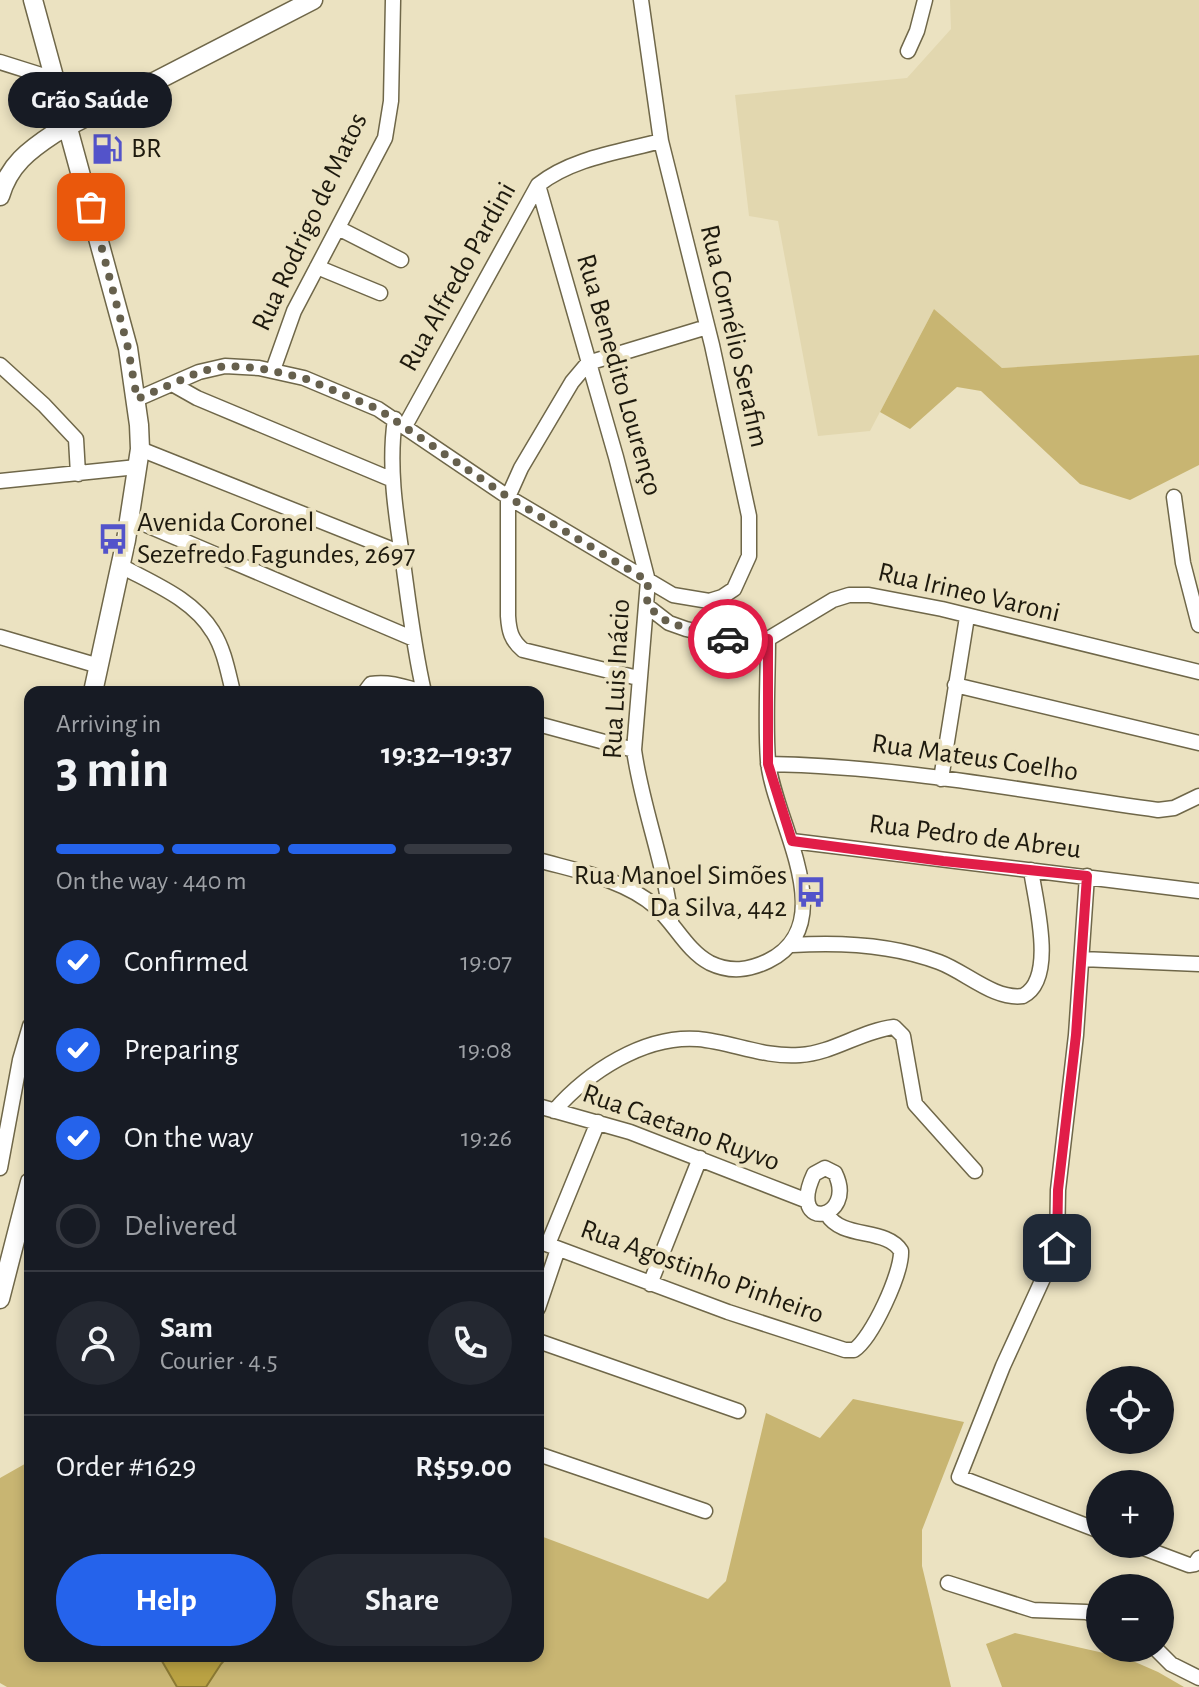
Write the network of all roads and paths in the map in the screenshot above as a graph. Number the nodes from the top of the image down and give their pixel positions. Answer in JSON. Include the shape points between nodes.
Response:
{"nodes":[{"id":1,"x":33,"y":0,"type":"edge"},
{"id":2,"x":393,"y":0,"type":"edge"},
{"id":3,"x":641,"y":0,"type":"edge"},
{"id":4,"x":925,"y":0,"type":"edge"},
{"id":5,"x":312,"y":1,"type":"edge"},
{"id":6,"x":908,"y":51,"type":"dead end"},
{"id":7,"x":0,"y":62,"type":"edge"},
{"id":8,"x":54,"y":79,"type":"junction"},
{"id":9,"x":68,"y":125,"type":"junction"},
{"id":10,"x":661,"y":141,"type":"junction"},
{"id":11,"x":538,"y":185,"type":"junction"},
{"id":12,"x":0,"y":196,"type":"edge"},
{"id":13,"x":338,"y":228,"type":"junction"},
{"id":14,"x":401,"y":260,"type":"dead end"},
{"id":15,"x":317,"y":267,"type":"junction"},
{"id":16,"x":380,"y":293,"type":"dead end"},
{"id":17,"x":707,"y":327,"type":"junction"},
{"id":18,"x":588,"y":363,"type":"junction"},
{"id":19,"x":0,"y":365,"type":"edge"},
{"id":20,"x":273,"y":370,"type":"junction"},
{"id":21,"x":174,"y":385,"type":"junction"},
{"id":22,"x":137,"y":399,"type":"junction"},
{"id":23,"x":400,"y":422,"type":"junction"},
{"id":24,"x":138,"y":458,"type":"junction"},
{"id":25,"x":78,"y":474,"type":"junction"},
{"id":26,"x":393,"y":480,"type":"junction"},
{"id":27,"x":0,"y":481,"type":"edge"},
{"id":28,"x":508,"y":497,"type":"junction"},
{"id":29,"x":1174,"y":497,"type":"dead end"},
{"id":30,"x":130,"y":518,"type":"junction"},
{"id":31,"x":401,"y":553,"type":"junction"},
{"id":32,"x":121,"y":566,"type":"junction"},
{"id":33,"x":648,"y":581,"type":"junction"},
{"id":34,"x":647,"y":606,"type":"junction"},
{"id":35,"x":967,"y":617,"type":"junction"},
{"id":36,"x":1199,"y":625,"type":"edge"},
{"id":37,"x":0,"y":637,"type":"edge"},
{"id":38,"x":414,"y":639,"type":"junction"},
{"id":39,"x":768,"y":639,"type":"junction"},
{"id":40,"x":99,"y":666,"type":"junction"},
{"id":41,"x":1199,"y":672,"type":"edge"},
{"id":42,"x":638,"y":678,"type":"junction"},
{"id":43,"x":955,"y":685,"type":"junction"},
{"id":44,"x":94,"y":686,"type":"edge"},
{"id":45,"x":231,"y":686,"type":"edge"},
{"id":46,"x":370,"y":686,"type":"edge"},
{"id":47,"x":400,"y":686,"type":"edge"},
{"id":48,"x":422,"y":686,"type":"edge"},
{"id":49,"x":544,"y":726,"type":"edge"},
{"id":50,"x":1199,"y":743,"type":"edge"},
{"id":51,"x":634,"y":750,"type":"junction"},
{"id":52,"x":768,"y":764,"type":"junction"},
{"id":53,"x":941,"y":779,"type":"junction"},
{"id":54,"x":1199,"y":796,"type":"edge"},
{"id":55,"x":792,"y":841,"type":"junction"},
{"id":56,"x":544,"y":862,"type":"edge"},
{"id":57,"x":1031,"y":870,"type":"junction"},
{"id":58,"x":1087,"y":876,"type":"junction"},
{"id":59,"x":1199,"y":891,"type":"edge"},
{"id":60,"x":671,"y":921,"type":"junction"},
{"id":61,"x":792,"y":945,"type":"junction"},
{"id":62,"x":1082,"y":959,"type":"junction"},
{"id":63,"x":1199,"y":964,"type":"edge"},
{"id":64,"x":24,"y":1046,"type":"edge"},
{"id":65,"x":544,"y":1108,"type":"edge"},
{"id":66,"x":554,"y":1111,"type":"junction"},
{"id":67,"x":598,"y":1122,"type":"junction"},
{"id":68,"x":700,"y":1158,"type":"junction"},
{"id":69,"x":0,"y":1168,"type":"edge"},
{"id":70,"x":975,"y":1171,"type":"dead end"},
{"id":71,"x":805,"y":1200,"type":"junction"},
{"id":72,"x":24,"y":1207,"type":"edge"},
{"id":73,"x":827,"y":1214,"type":"junction"},
{"id":74,"x":548,"y":1245,"type":"edge"},
{"id":75,"x":544,"y":1270,"type":"edge"},
{"id":76,"x":650,"y":1284,"type":"junction"},
{"id":77,"x":0,"y":1299,"type":"edge"},
{"id":78,"x":544,"y":1343,"type":"edge"},
{"id":79,"x":738,"y":1411,"type":"dead end"},
{"id":80,"x":544,"y":1456,"type":"edge"},
{"id":81,"x":705,"y":1511,"type":"dead end"},
{"id":82,"x":1086,"y":1526,"type":"edge"},
{"id":83,"x":1170,"y":1558,"type":"edge"},
{"id":84,"x":1198,"y":1559,"type":"edge"},
{"id":85,"x":948,"y":1583,"type":"dead end"},
{"id":86,"x":1086,"y":1612,"type":"edge"},
{"id":87,"x":1169,"y":1662,"type":"edge"},
{"id":88,"x":1199,"y":1678,"type":"edge"}],
"edges":[{"from":1,"to":8,"type":"main road"},
{"from":2,"to":13,"type":"street","name":"Rua Rodrigo de Matos","via":[[389,123]]},
{"from":3,"to":10,"type":"street","name":"Rua Cornélio Serafim"},
{"from":4,"to":6,"type":"street"},
{"from":5,"to":9,"type":"main road"},
{"from":7,"to":8,"type":"street"},
{"from":8,"to":9,"type":"main road"},
{"from":9,"to":12,"type":"main road","via":[[17,162]]},
{"from":9,"to":22,"type":"main road"},
{"from":10,"to":11,"type":"street","name":"Rua Alfredo Pardini","via":[[573,165]]},
{"from":10,"to":17,"type":"street","name":"Rua Cornélio Serafim"},
{"from":11,"to":18,"type":"street","name":"Rua Benedito Lourenço"},
{"from":11,"to":23,"type":"street","name":"Rua Alfredo Pardini"},
{"from":13,"to":14,"type":"street"},
{"from":13,"to":15,"type":"street","name":"Rua Rodrigo de Matos"},
{"from":15,"to":16,"type":"street"},
{"from":15,"to":20,"type":"street","name":"Rua Rodrigo de Matos"},
{"from":17,"to":18,"type":"street"},
{"from":17,"to":33,"type":"street","name":"Rua Cornélio Serafim","via":[[749,516],[749,556],[734,589],[709,601],[673,595]]},
{"from":18,"to":28,"type":"street","via":[[554,410]]},
{"from":18,"to":33,"type":"street","name":"Rua Benedito Lourenço"},
{"from":19,"to":25,"type":"street","via":[[76,439]]},
{"from":20,"to":21,"type":"street","name":"Rua Cornélio Serafim","via":[[214,367]]},
{"from":20,"to":23,"type":"street","name":"Rua Cornélio Serafim","via":[[324,386]]},
{"from":21,"to":22,"type":"street","name":"Rua Cornélio Serafim"},
{"from":21,"to":26,"type":"street"},
{"from":22,"to":24,"type":"main road"},
{"from":23,"to":26,"type":"street"},
{"from":23,"to":28,"type":"street","name":"Rua Cornélio Serafim"},
{"from":24,"to":25,"type":"street"},
{"from":24,"to":30,"type":"main road"},
{"from":24,"to":31,"type":"street"},
{"from":25,"to":27,"type":"street"},
{"from":26,"to":31,"type":"street"},
{"from":28,"to":33,"type":"street","name":"Rua Cornélio Serafim"},
{"from":28,"to":42,"type":"street","via":[[508,616],[514,643],[523,650]]},
{"from":29,"to":36,"type":"street"},
{"from":30,"to":32,"type":"main road"},
{"from":30,"to":38,"type":"street"},
{"from":31,"to":38,"type":"street"},
{"from":32,"to":40,"type":"main road"},
{"from":32,"to":45,"type":"street","via":[[199,612],[215,634]]},
{"from":33,"to":34,"type":"street","name":"Rua Luis Inácio"},
{"from":34,"to":39,"type":"street","via":[[669,623],[712,637]]},
{"from":34,"to":42,"type":"street","name":"Rua Luis Inácio"},
{"from":35,"to":39,"type":"street","name":"Rua Irineo Varoni","via":[[898,599],[849,595],[811,611]]},
{"from":35,"to":41,"type":"street","name":"Rua Irineo Varoni"},
{"from":35,"to":43,"type":"street"},
{"from":37,"to":40,"type":"street"},
{"from":38,"to":48,"type":"street"},
{"from":39,"to":52,"type":"street"},
{"from":40,"to":44,"type":"main road"},
{"from":42,"to":51,"type":"street","name":"Rua Luis Inácio"},
{"from":43,"to":50,"type":"street"},
{"from":43,"to":53,"type":"street"},
{"from":46,"to":47,"type":"street"},
{"from":49,"to":51,"type":"street"},
{"from":51,"to":60,"type":"street","name":"Rua Luis Inácio"},
{"from":52,"to":53,"type":"street","name":"Rua Mateus Coelho"},
{"from":52,"to":55,"type":"street"},
{"from":53,"to":54,"type":"street","name":"Rua Mateus Coelho","via":[[1158,810]]},
{"from":55,"to":57,"type":"street","name":"Rua Pedro de Abreu"},
{"from":55,"to":61,"type":"street","via":[[803,906]]},
{"from":56,"to":60,"type":"street","via":[[614,883],[653,904]]},
{"from":57,"to":58,"type":"street","name":"Rua Pedro de Abreu"},
{"from":57,"to":61,"type":"street","via":[[1042,964],[1036,985],[1023,996],[1006,997],[963,972],[913,955],[834,944]]},
{"from":58,"to":59,"type":"street","name":"Rua Pedro de Abreu"},
{"from":58,"to":62,"type":"street"},
{"from":60,"to":61,"type":"street","via":[[696,953],[730,970],[760,965]]},
{"from":62,"to":63,"type":"street"},
{"from":62,"to":82,"type":"street","via":[[1058,1190],[1057,1248],[959,1477]]},
{"from":64,"to":69,"type":"street"},
{"from":65,"to":66,"type":"street","name":"Rua Caetano Ruyvo"},
{"from":66,"to":67,"type":"street","name":"Rua Caetano Ruyvo"},
{"from":66,"to":70,"type":"street","via":[[582,1083],[659,1042],[700,1039],[802,1055],[894,1027],[903,1036],[915,1104]]},
{"from":67,"to":68,"type":"street","name":"Rua Caetano Ruyvo"},
{"from":67,"to":74,"type":"street"},
{"from":68,"to":71,"type":"street","name":"Rua Caetano Ruyvo"},
{"from":68,"to":76,"type":"street"},
{"from":71,"to":73,"type":"street","via":[[813,1211]]},
{"from":71,"to":73,"type":"street","via":[[814,1174],[831,1169],[839,1188],[837,1202]]},
{"from":72,"to":77,"type":"main road"},
{"from":73,"to":76,"type":"street","name":"Rua Agostinho Pinheiro","via":[[841,1227],[891,1242],[901,1251],[896,1275],[858,1348],[850,1351]]},
{"from":74,"to":75,"type":"street"},
{"from":74,"to":76,"type":"street","name":"Rua Agostinho Pinheiro"},
{"from":78,"to":79,"type":"street"},
{"from":80,"to":81,"type":"street"},
{"from":83,"to":84,"type":"street","via":[[1189,1565]]},
{"from":85,"to":86,"type":"street","via":[[1033,1610]]},
{"from":87,"to":88,"type":"street"}]}
